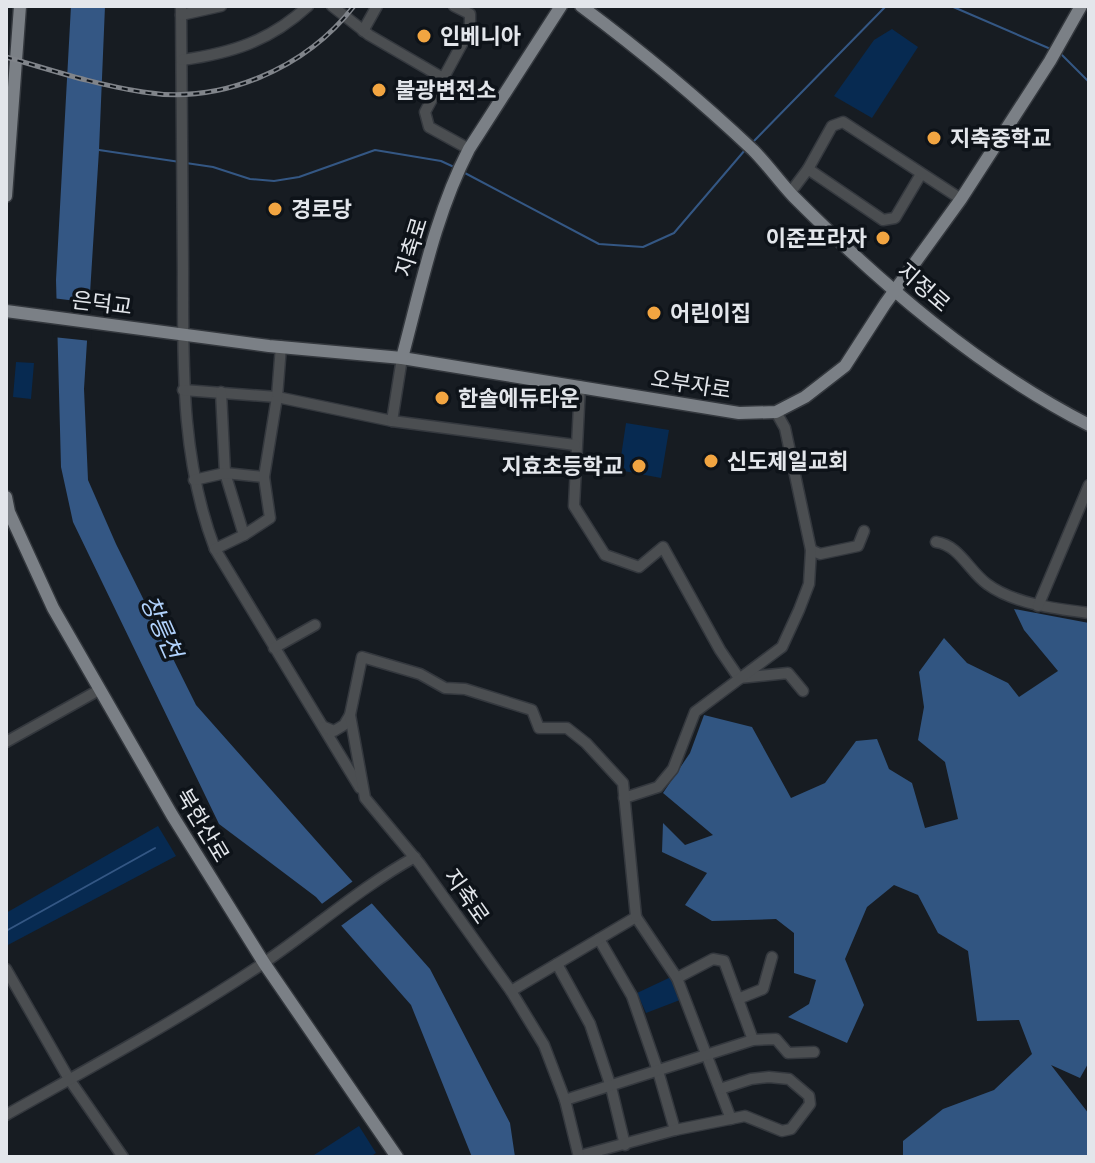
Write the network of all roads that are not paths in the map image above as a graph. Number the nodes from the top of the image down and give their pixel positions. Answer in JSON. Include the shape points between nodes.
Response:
{"nodes":[{"id":1,"x":20,"y":6,"type":"edge"},
{"id":2,"x":221,"y":6,"type":"edge"},
{"id":3,"x":308,"y":6,"type":"edge"},
{"id":4,"x":332,"y":6,"type":"edge"},
{"id":5,"x":377,"y":6,"type":"edge"},
{"id":6,"x":454,"y":6,"type":"edge"},
{"id":7,"x":561,"y":6,"type":"edge"},
{"id":8,"x":581,"y":6,"type":"edge"},
{"id":9,"x":1081,"y":6,"type":"edge"},
{"id":10,"x":181,"y":10,"type":"edge"},
{"id":11,"x":363,"y":31,"type":"junction"},
{"id":12,"x":11,"y":40,"type":"edge"},
{"id":13,"x":182,"y":60,"type":"junction"},
{"id":14,"x":10,"y":63,"type":"edge"},
{"id":15,"x":443,"y":78,"type":"junction"},
{"id":16,"x":467,"y":154,"type":"junction"},
{"id":17,"x":808,"y":169,"type":"junction"},
{"id":18,"x":921,"y":174,"type":"junction"},
{"id":19,"x":790,"y":193,"type":"junction"},
{"id":20,"x":6,"y":196,"type":"edge"},
{"id":21,"x":961,"y":199,"type":"junction"},
{"id":22,"x":895,"y":290,"type":"junction"},
{"id":23,"x":6,"y":311,"type":"edge"},
{"id":24,"x":152,"y":329,"type":"joint"},
{"id":25,"x":183,"y":333,"type":"junction"},
{"id":26,"x":281,"y":346,"type":"junction"},
{"id":27,"x":402,"y":358,"type":"junction"},
{"id":28,"x":580,"y":386,"type":"junction"},
{"id":29,"x":183,"y":390,"type":"junction"},
{"id":30,"x":221,"y":392,"type":"junction"},
{"id":31,"x":277,"y":397,"type":"junction"},
{"id":32,"x":776,"y":412,"type":"junction"},
{"id":33,"x":392,"y":421,"type":"junction"},
{"id":34,"x":1089,"y":425,"type":"edge"},
{"id":35,"x":575,"y":445,"type":"junction"},
{"id":36,"x":225,"y":473,"type":"junction"},
{"id":37,"x":264,"y":477,"type":"junction"},
{"id":38,"x":194,"y":480,"type":"junction"},
{"id":39,"x":1089,"y":485,"type":"edge"},
{"id":40,"x":6,"y":497,"type":"edge"},
{"id":41,"x":864,"y":531,"type":"dead end"},
{"id":42,"x":244,"y":535,"type":"junction"},
{"id":43,"x":936,"y":542,"type":"dead end"},
{"id":44,"x":215,"y":549,"type":"junction"},
{"id":45,"x":811,"y":550,"type":"junction"},
{"id":46,"x":1038,"y":606,"type":"junction"},
{"id":47,"x":1089,"y":613,"type":"edge"},
{"id":48,"x":315,"y":625,"type":"dead end"},
{"id":49,"x":274,"y":648,"type":"junction"},
{"id":50,"x":739,"y":678,"type":"junction"},
{"id":51,"x":99,"y":690,"type":"junction"},
{"id":52,"x":803,"y":691,"type":"dead end"},
{"id":53,"x":350,"y":715,"type":"junction"},
{"id":54,"x":323,"y":727,"type":"junction"},
{"id":55,"x":6,"y":742,"type":"edge"},
{"id":56,"x":365,"y":798,"type":"junction"},
{"id":57,"x":624,"y":798,"type":"junction"},
{"id":58,"x":415,"y":857,"type":"junction"},
{"id":59,"x":636,"y":917,"type":"junction"},
{"id":60,"x":599,"y":939,"type":"junction"},
{"id":61,"x":772,"y":957,"type":"dead end"},
{"id":62,"x":264,"y":963,"type":"junction"},
{"id":63,"x":557,"y":964,"type":"junction"},
{"id":64,"x":6,"y":969,"type":"edge"},
{"id":65,"x":677,"y":978,"type":"junction"},
{"id":66,"x":511,"y":991,"type":"junction"},
{"id":67,"x":738,"y":999,"type":"junction"},
{"id":68,"x":753,"y":1040,"type":"junction"},
{"id":69,"x":814,"y":1052,"type":"dead end"},
{"id":70,"x":707,"y":1056,"type":"junction"},
{"id":71,"x":658,"y":1071,"type":"junction"},
{"id":72,"x":69,"y":1079,"type":"junction"},
{"id":73,"x":611,"y":1087,"type":"junction"},
{"id":74,"x":720,"y":1089,"type":"junction"},
{"id":75,"x":565,"y":1100,"type":"junction"},
{"id":76,"x":6,"y":1115,"type":"edge"},
{"id":77,"x":731,"y":1119,"type":"junction"},
{"id":78,"x":675,"y":1130,"type":"junction"},
{"id":79,"x":625,"y":1145,"type":"junction"},
{"id":80,"x":579,"y":1156,"type":"edge"},
{"id":81,"x":123,"y":1157,"type":"edge"},
{"id":82,"x":397,"y":1157,"type":"edge"}],
"edges":[{"from":1,"to":12,"type":"main road"},
{"from":2,"to":10,"type":"street"},
{"from":3,"to":13,"type":"street","via":[[238,50]]},
{"from":4,"to":11,"type":"street"},
{"from":5,"to":11,"type":"street"},
{"from":6,"to":15,"type":"street","via":[[470,14],[470,29]]},
{"from":7,"to":16,"type":"main road"},
{"from":8,"to":19,"type":"main road","name":"지정로","via":[[754,151]]},
{"from":9,"to":21,"type":"main road","name":"오부자로"},
{"from":10,"to":13,"type":"street","name":"지축로"},
{"from":11,"to":15,"type":"street"},
{"from":12,"to":14,"type":"main road"},
{"from":13,"to":25,"type":"street","name":"지축로"},
{"from":14,"to":20,"type":"main road"},
{"from":15,"to":16,"type":"street","via":[[425,112],[429,127]]},
{"from":16,"to":27,"type":"main road","name":"지축로","via":[[432,242]]},
{"from":17,"to":18,"type":"street","via":[[883,220],[895,218]]},
{"from":17,"to":18,"type":"street","via":[[832,126],[843,122]]},
{"from":17,"to":19,"type":"street"},
{"from":18,"to":21,"type":"street"},
{"from":19,"to":22,"type":"main road","name":"지정로"},
{"from":21,"to":22,"type":"main road","name":"오부자로"},
{"from":22,"to":32,"type":"main road","name":"오부자로","via":[[839,373]]},
{"from":22,"to":34,"type":"main road","name":"지정로","via":[[966,349]]},
{"from":23,"to":24,"type":"main road","name":"은덕교"},
{"from":24,"to":25,"type":"main road","name":"오부자로"},
{"from":25,"to":26,"type":"main road","name":"오부자로"},
{"from":25,"to":29,"type":"street","name":"지축로"},
{"from":26,"to":27,"type":"main road","name":"오부자로"},
{"from":26,"to":31,"type":"street"},
{"from":27,"to":28,"type":"main road","name":"오부자로"},
{"from":27,"to":33,"type":"street","name":"지축로"},
{"from":28,"to":32,"type":"main road","name":"오부자로","via":[[739,413]]},
{"from":28,"to":35,"type":"street"},
{"from":29,"to":30,"type":"street"},
{"from":29,"to":38,"type":"street","name":"지축로"},
{"from":30,"to":31,"type":"street"},
{"from":30,"to":36,"type":"street"},
{"from":31,"to":33,"type":"street"},
{"from":31,"to":37,"type":"street"},
{"from":32,"to":45,"type":"street","via":[[785,428]]},
{"from":33,"to":35,"type":"street"},
{"from":35,"to":50,"type":"street","via":[[574,506],[605,555],[639,567],[663,547]]},
{"from":36,"to":37,"type":"street"},
{"from":36,"to":38,"type":"street"},
{"from":36,"to":42,"type":"street"},
{"from":37,"to":42,"type":"street","via":[[270,518]]},
{"from":38,"to":44,"type":"street","name":"지축로"},
{"from":39,"to":46,"type":"street"},
{"from":40,"to":51,"type":"main road","name":"북한산로","via":[[53,608]]},
{"from":41,"to":45,"type":"street","via":[[858,546],[820,554]]},
{"from":42,"to":44,"type":"street"},
{"from":43,"to":46,"type":"street","via":[[947,543],[988,585]]},
{"from":44,"to":49,"type":"street","name":"지축로"},
{"from":45,"to":50,"type":"street","via":[[809,584],[782,647]]},
{"from":46,"to":47,"type":"street"},
{"from":48,"to":49,"type":"street"},
{"from":49,"to":54,"type":"street","name":"지축로"},
{"from":50,"to":52,"type":"street","via":[[788,673]]},
{"from":50,"to":57,"type":"street","via":[[695,712],[673,769],[658,787]]},
{"from":51,"to":55,"type":"street"},
{"from":51,"to":62,"type":"main road","name":"북한산로"},
{"from":53,"to":54,"type":"street","via":[[339,729]]},
{"from":53,"to":56,"type":"street"},
{"from":53,"to":57,"type":"street","via":[[362,657],[420,674],[445,688],[532,710],[539,728],[567,728],[623,783]]},
{"from":54,"to":56,"type":"street","name":"지축로"},
{"from":56,"to":58,"type":"street","name":"지축로"},
{"from":57,"to":59,"type":"street"},
{"from":58,"to":62,"type":"street"},
{"from":58,"to":66,"type":"street","name":"지축로"},
{"from":59,"to":60,"type":"street"},
{"from":59,"to":65,"type":"street"},
{"from":60,"to":63,"type":"street"},
{"from":60,"to":71,"type":"street","via":[[632,996]]},
{"from":61,"to":67,"type":"street","via":[[763,989]]},
{"from":62,"to":72,"type":"street"},
{"from":62,"to":82,"type":"main road","name":"북한산로"},
{"from":63,"to":66,"type":"street"},
{"from":63,"to":73,"type":"street","via":[[590,1024]]},
{"from":64,"to":72,"type":"street"},
{"from":65,"to":67,"type":"street","via":[[713,959],[724,961]]},
{"from":65,"to":70,"type":"street"},
{"from":66,"to":75,"type":"street","name":"지축로","via":[[544,1045]]},
{"from":67,"to":68,"type":"street"},
{"from":68,"to":69,"type":"street","via":[[776,1039],[788,1053]]},
{"from":68,"to":70,"type":"street"},
{"from":70,"to":71,"type":"street"},
{"from":70,"to":74,"type":"street"},
{"from":71,"to":73,"type":"street"},
{"from":71,"to":78,"type":"street"},
{"from":72,"to":76,"type":"street"},
{"from":72,"to":81,"type":"street"},
{"from":73,"to":75,"type":"street"},
{"from":73,"to":79,"type":"street"},
{"from":74,"to":77,"type":"street"},
{"from":74,"to":77,"type":"street","via":[[769,1077],[789,1079],[809,1096],[810,1104],[791,1129],[782,1131],[751,1117]]},
{"from":75,"to":80,"type":"street","name":"지축로"},
{"from":77,"to":78,"type":"street"},
{"from":78,"to":79,"type":"street"},
{"from":79,"to":80,"type":"street"}]}
